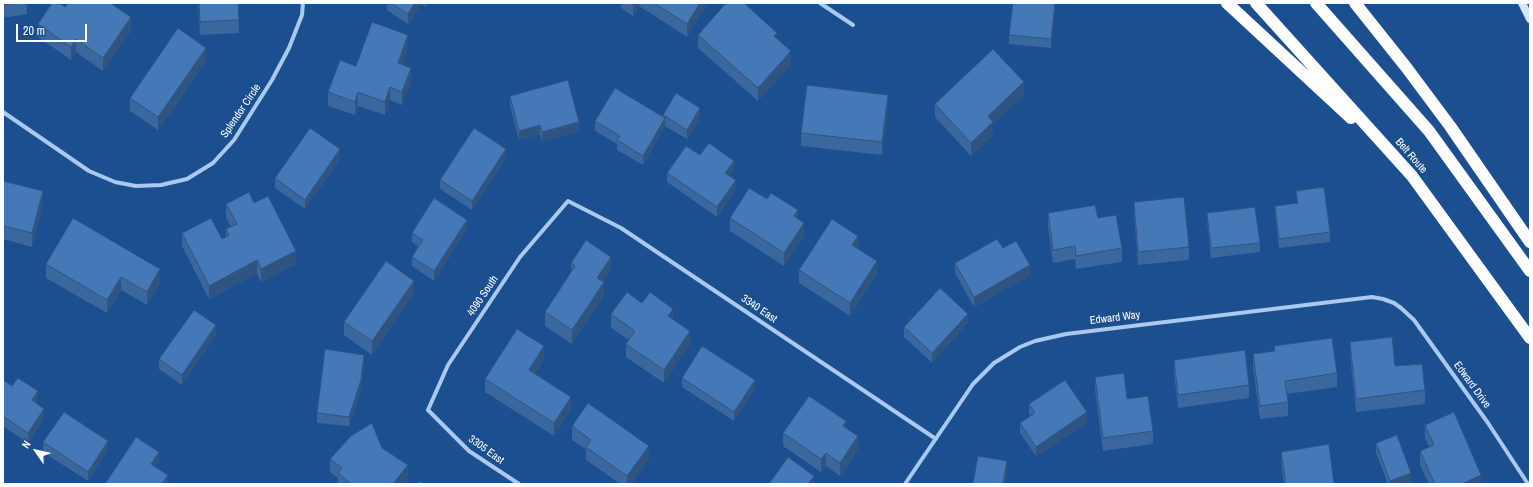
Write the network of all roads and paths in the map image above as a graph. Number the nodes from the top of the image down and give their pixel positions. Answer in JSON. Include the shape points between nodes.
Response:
{"nodes":[{"id":1,"x":303,"y":3,"type":"edge"},
{"id":2,"x":820,"y":3,"type":"edge"},
{"id":3,"x":1227,"y":3,"type":"edge"},
{"id":4,"x":1256,"y":3,"type":"edge"},
{"id":5,"x":1316,"y":3,"type":"edge"},
{"id":6,"x":1355,"y":3,"type":"edge"},
{"id":7,"x":1522,"y":3,"type":"edge"},
{"id":8,"x":1530,"y":19,"type":"edge"},
{"id":9,"x":852,"y":25,"type":"dead end"},
{"id":10,"x":3,"y":112,"type":"edge"},
{"id":11,"x":1412,"y":176,"type":"junction"},
{"id":12,"x":568,"y":201,"type":"joint"},
{"id":13,"x":1530,"y":242,"type":"edge"},
{"id":14,"x":1530,"y":272,"type":"edge"},
{"id":15,"x":1394,"y":303,"type":"joint"},
{"id":16,"x":1530,"y":338,"type":"edge"},
{"id":17,"x":428,"y":410,"type":"joint"},
{"id":18,"x":936,"y":439,"type":"junction"},
{"id":19,"x":519,"y":484,"type":"edge"},
{"id":20,"x":904,"y":484,"type":"edge"},
{"id":21,"x":1528,"y":484,"type":"edge"}],
"edges":[{"from":1,"to":10,"type":"street","name":"Splendor Circle","via":[[302,15],[289,48],[234,140],[213,163],[187,179],[136,186],[114,182],[89,171]]},
{"from":2,"to":9,"type":"street"},
{"from":3,"to":11,"type":"highway"},
{"from":4,"to":11,"type":"highway","name":"Belt Route"},
{"from":5,"to":14,"type":"highway","via":[[1429,131]]},
{"from":6,"to":13,"type":"highway","via":[[1450,126]]},
{"from":7,"to":8,"type":"main road"},
{"from":11,"to":16,"type":"highway","name":"Belt Route"},
{"from":12,"to":17,"type":"street","name":"4090 South","via":[[520,257],[448,365]]},
{"from":12,"to":18,"type":"street","name":"3340 East","via":[[621,228]]},
{"from":15,"to":18,"type":"street","name":"Edward Way","via":[[1361,297],[1066,334],[1035,341],[1006,355],[982,374],[972,384]]},
{"from":15,"to":21,"type":"street","name":"Edward Drive","via":[[1414,320]]},
{"from":17,"to":19,"type":"street","name":"3305 East","via":[[469,451]]},
{"from":18,"to":20,"type":"street","name":"Edward Way"}]}
